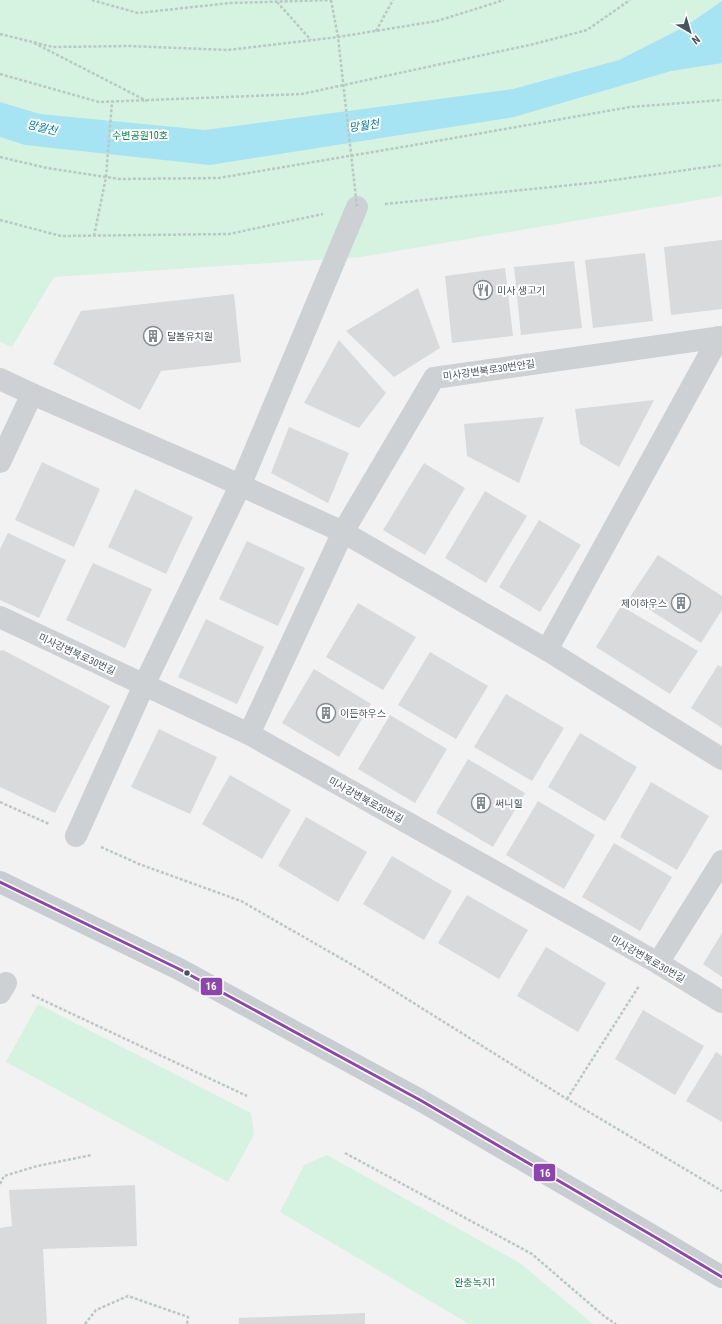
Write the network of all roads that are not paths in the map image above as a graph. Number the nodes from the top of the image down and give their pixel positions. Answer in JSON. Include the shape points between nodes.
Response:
{"nodes":[{"id":1,"x":357,"y":207,"type":"road end"},
{"id":2,"x":720,"y":337,"type":"edge"},
{"id":3,"x":0,"y":379,"type":"edge"},
{"id":4,"x":32,"y":394,"type":"junction"},
{"id":5,"x":0,"y":462,"type":"edge"},
{"id":6,"x":240,"y":486,"type":"junction"},
{"id":7,"x":342,"y":532,"type":"junction"},
{"id":8,"x":0,"y":617,"type":"edge"},
{"id":9,"x":548,"y":650,"type":"junction"},
{"id":10,"x":144,"y":685,"type":"junction"},
{"id":11,"x":249,"y":734,"type":"junction"},
{"id":12,"x":722,"y":759,"type":"edge"},
{"id":13,"x":76,"y":836,"type":"road end"},
{"id":14,"x":722,"y":861,"type":"edge"},
{"id":15,"x":0,"y":882,"type":"edge"},
{"id":16,"x":658,"y":963,"type":"junction"},
{"id":17,"x":722,"y":1002,"type":"edge"},
{"id":18,"x":722,"y":1278,"type":"edge"}],
"edges":[{"from":1,"to":6,"type":"street"},
{"from":2,"to":7,"type":"street","name":"미사강변북로30번안길","via":[[434,378]]},
{"from":2,"to":9,"type":"street"},
{"from":3,"to":4,"type":"street"},
{"from":4,"to":5,"type":"street"},
{"from":4,"to":6,"type":"street"},
{"from":6,"to":7,"type":"street"},
{"from":6,"to":10,"type":"street"},
{"from":7,"to":9,"type":"street"},
{"from":7,"to":11,"type":"street"},
{"from":8,"to":10,"type":"street","name":"미사강변북로30번길"},
{"from":9,"to":12,"type":"street"},
{"from":10,"to":11,"type":"street","name":"미사강변북로30번길"},
{"from":10,"to":13,"type":"street"},
{"from":11,"to":16,"type":"street","name":"미사강변북로30번길"},
{"from":14,"to":16,"type":"street"},
{"from":15,"to":18,"type":"main road","via":[[179,969],[420,1100]]},
{"from":16,"to":17,"type":"street","name":"미사강변북로30번길"}]}
